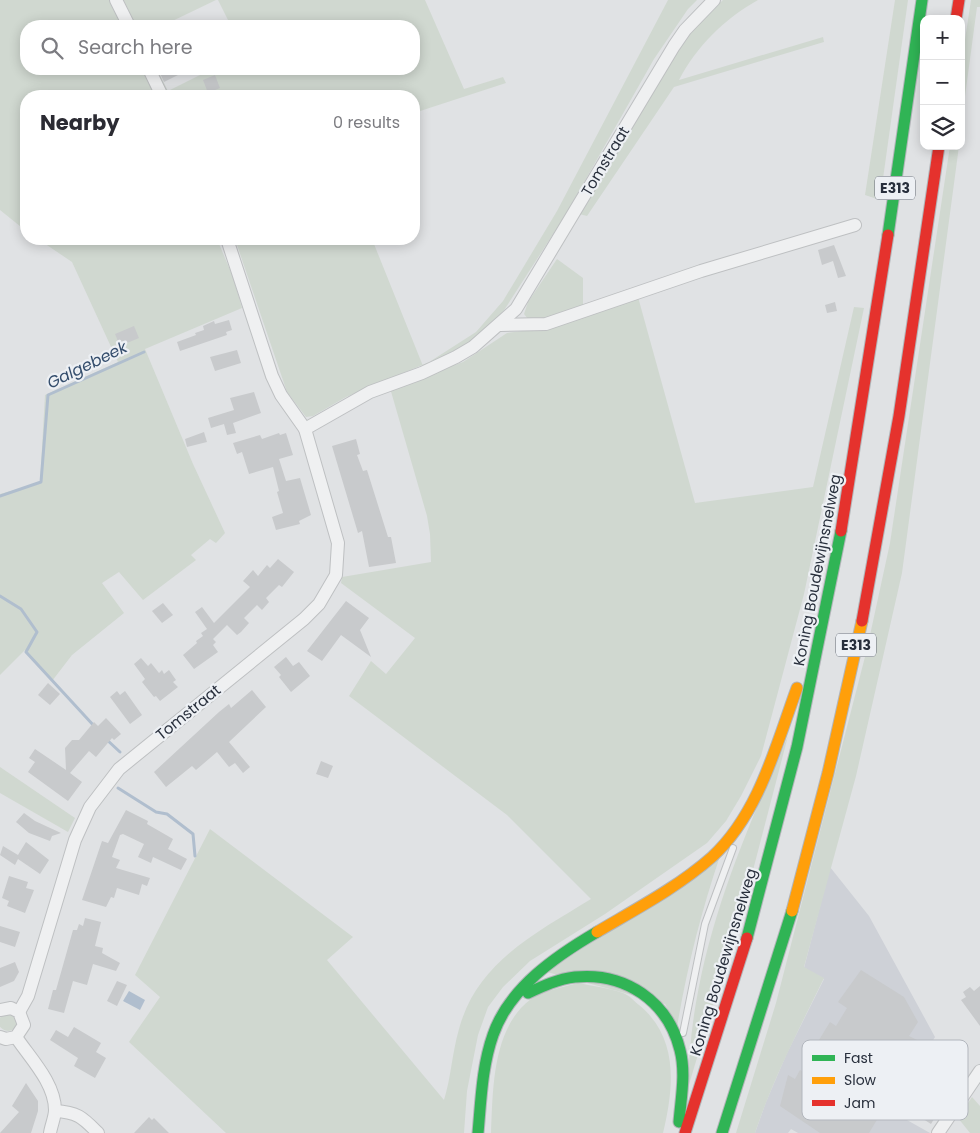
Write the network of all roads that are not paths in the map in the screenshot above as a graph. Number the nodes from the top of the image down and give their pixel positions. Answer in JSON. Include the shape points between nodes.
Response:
{"nodes":[{"id":1,"x":116,"y":0,"type":"edge"},
{"id":2,"x":714,"y":0,"type":"edge"},
{"id":3,"x":922,"y":0,"type":"edge"},
{"id":4,"x":959,"y":0,"type":"edge"},
{"id":5,"x":957,"y":15,"type":"edge"},
{"id":6,"x":126,"y":20,"type":"edge"},
{"id":7,"x":152,"y":75,"type":"edge"},
{"id":8,"x":159,"y":90,"type":"edge"},
{"id":9,"x":938,"y":150,"type":"edge"},
{"id":10,"x":855,"y":225,"type":"dead end"},
{"id":11,"x":229,"y":245,"type":"edge"},
{"id":12,"x":500,"y":325,"type":"junction"},
{"id":13,"x":305,"y":429,"type":"junction"},
{"id":14,"x":825,"y":617,"type":"junction"},
{"id":15,"x":748,"y":809,"type":"junction"},
{"id":16,"x":512,"y":1004,"type":"junction"},
{"id":17,"x":0,"y":1010,"type":"edge"},
{"id":18,"x":19,"y":1012,"type":"junction"},
{"id":19,"x":0,"y":1037,"type":"edge"},
{"id":20,"x":16,"y":1037,"type":"junction"},
{"id":21,"x":680,"y":1049,"type":"junction"},
{"id":22,"x":980,"y":1071,"type":"edge"},
{"id":23,"x":968,"y":1089,"type":"edge"},
{"id":24,"x":56,"y":1111,"type":"junction"},
{"id":25,"x":947,"y":1120,"type":"edge"},
{"id":26,"x":50,"y":1133,"type":"edge"},
{"id":27,"x":98,"y":1133,"type":"edge"},
{"id":28,"x":478,"y":1133,"type":"edge"},
{"id":29,"x":678,"y":1133,"type":"edge"},
{"id":30,"x":685,"y":1133,"type":"edge"},
{"id":31,"x":722,"y":1133,"type":"edge"},
{"id":32,"x":938,"y":1133,"type":"edge"}],
"edges":[{"from":1,"to":6,"type":"street"},
{"from":2,"to":12,"type":"street","name":"Tomstraat","via":[[674,46],[516,309]]},
{"from":3,"to":14,"type":"highway","name":"Koning Boudewijnsnelweg","number":"E313","via":[[868,376]]},
{"from":4,"to":5,"type":"highway"},
{"from":7,"to":8,"type":"street"},
{"from":9,"to":31,"type":"highway","number":"E313","via":[[902,389],[850,678],[807,860],[754,1042]]},
{"from":10,"to":12,"type":"street","via":[[546,324]]},
{"from":11,"to":13,"type":"street","name":"Tomstraat","via":[[281,396]]},
{"from":12,"to":13,"type":"street","name":"Tomstraat","via":[[456,357],[370,392]]},
{"from":13,"to":18,"type":"street","name":"Tomstraat","via":[[334,524],[338,543],[336,575],[304,619],[119,769],[103,788],[75,840],[28,996]]},
{"from":14,"to":15,"type":"highway","via":[[771,761]]},
{"from":14,"to":30,"type":"highway","name":"Koning Boudewijnsnelweg","number":"E313","via":[[767,869],[716,1042]]},
{"from":15,"to":16,"type":"highway","via":[[714,855],[702,865],[550,963],[529,980]]},
{"from":15,"to":21,"type":"lane","via":[[705,924]]},
{"from":16,"to":21,"type":"highway","via":[[536,988],[562,978],[609,977],[652,1000],[671,1026]]},
{"from":16,"to":28,"type":"highway","via":[[495,1030],[490,1045]]},
{"from":17,"to":18,"type":"street","via":[[12,1008]]},
{"from":18,"to":20,"type":"street","via":[[24,1025]]},
{"from":19,"to":20,"type":"street"},
{"from":20,"to":24,"type":"street","via":[[46,1080]]},
{"from":21,"to":29,"type":"highway","via":[[683,1080]]},
{"from":22,"to":23,"type":"street"},
{"from":24,"to":26,"type":"street"},
{"from":24,"to":27,"type":"street","via":[[74,1112]]},
{"from":25,"to":32,"type":"street"}]}
